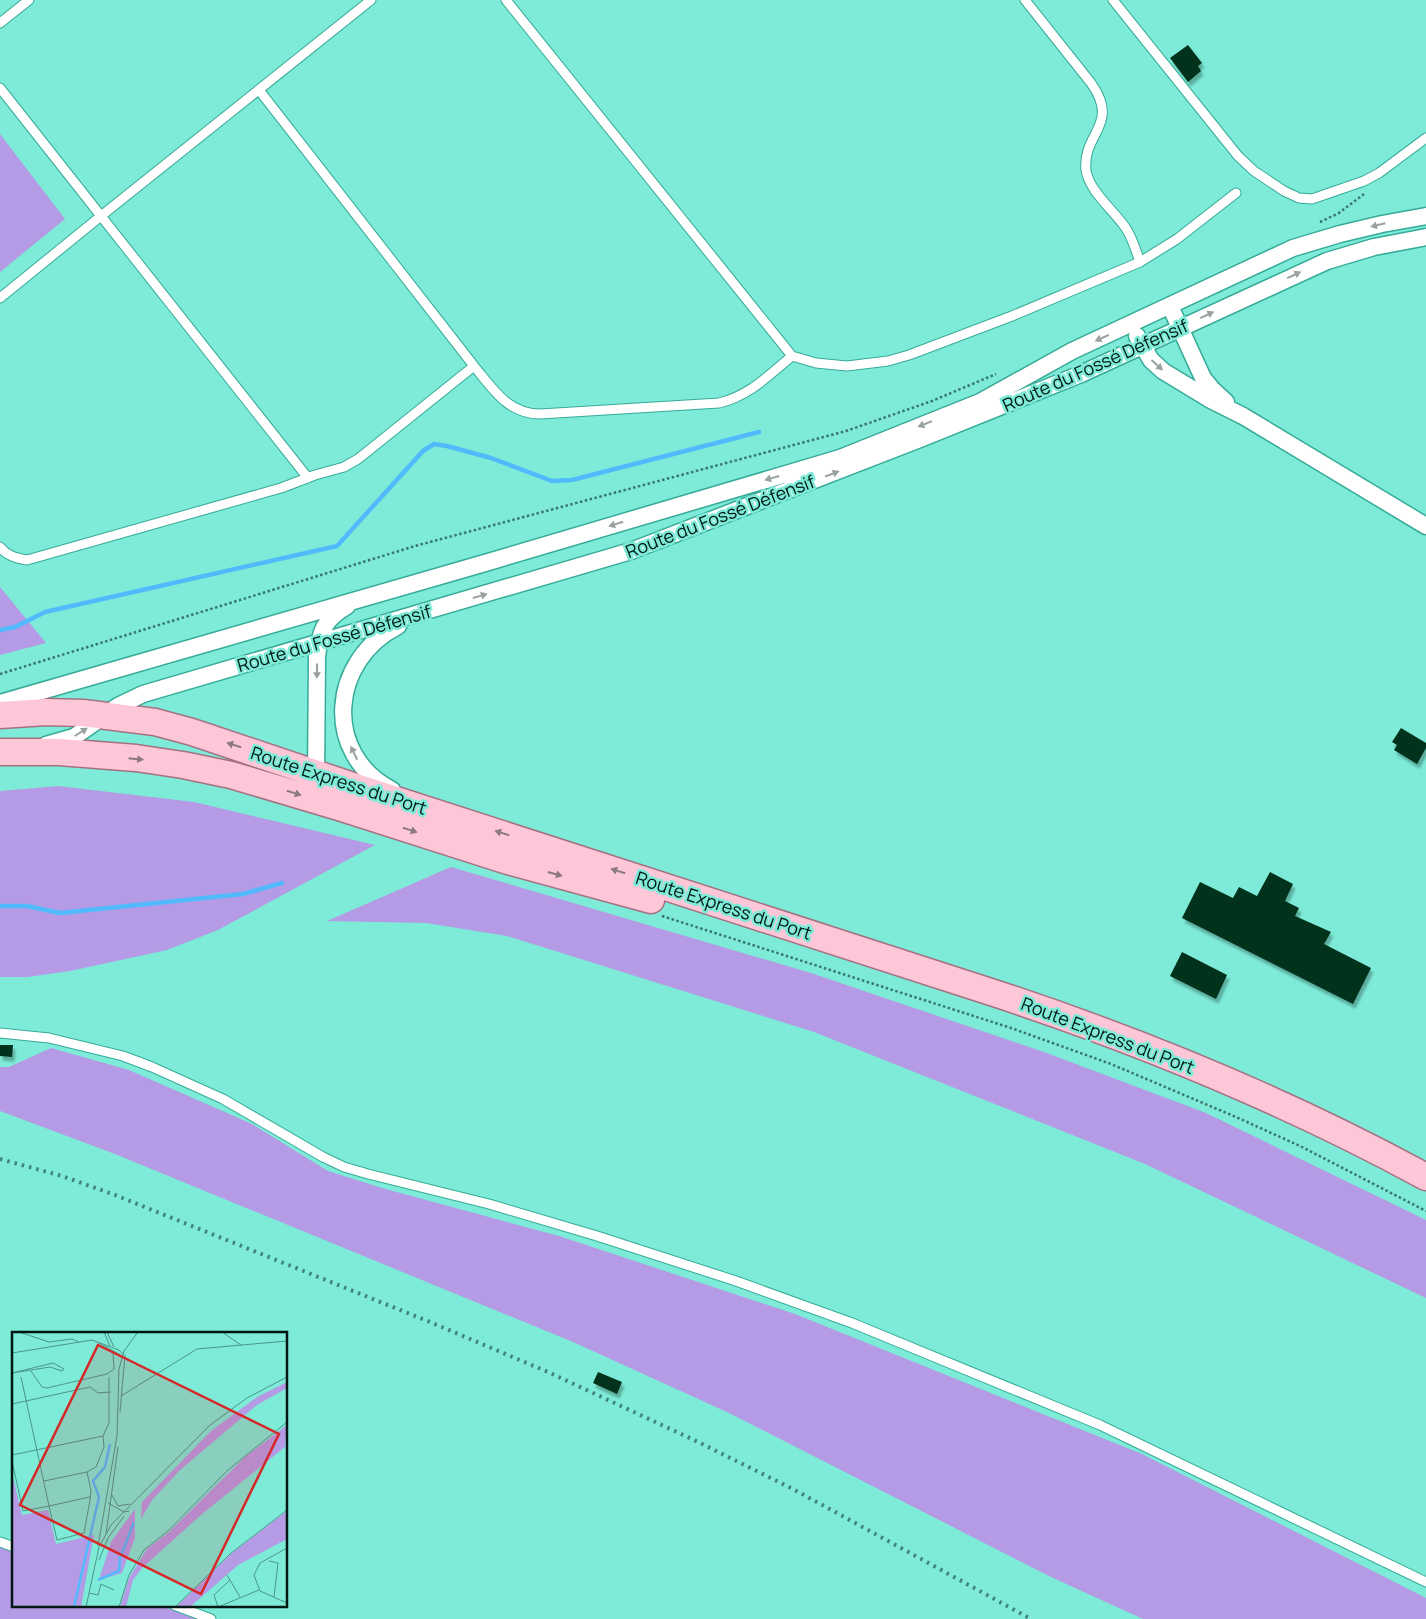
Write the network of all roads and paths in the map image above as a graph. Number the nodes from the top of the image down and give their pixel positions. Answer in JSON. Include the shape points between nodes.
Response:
{"nodes":[{"id":1,"x":29,"y":0,"type":"edge"},
{"id":2,"x":371,"y":0,"type":"edge"},
{"id":3,"x":506,"y":0,"type":"edge"},
{"id":4,"x":1025,"y":0,"type":"edge"},
{"id":5,"x":1113,"y":0,"type":"edge"},
{"id":6,"x":0,"y":23,"type":"edge"},
{"id":7,"x":0,"y":88,"type":"edge"},
{"id":8,"x":259,"y":90,"type":"junction"},
{"id":9,"x":1426,"y":138,"type":"edge"},
{"id":10,"x":1367,"y":191,"type":"dead end"},
{"id":11,"x":1236,"y":193,"type":"dead end"},
{"id":12,"x":101,"y":216,"type":"junction"},
{"id":13,"x":1426,"y":216,"type":"edge"},
{"id":14,"x":1314,"y":225,"type":"dead end"},
{"id":15,"x":1426,"y":237,"type":"edge"},
{"id":16,"x":1140,"y":262,"type":"junction"},
{"id":17,"x":0,"y":298,"type":"edge"},
{"id":18,"x":1170,"y":306,"type":"junction"},
{"id":19,"x":1131,"y":324,"type":"junction"},
{"id":20,"x":1180,"y":328,"type":"junction"},
{"id":21,"x":1141,"y":346,"type":"junction"},
{"id":22,"x":792,"y":356,"type":"junction"},
{"id":23,"x":474,"y":366,"type":"junction"},
{"id":24,"x":1000,"y":372,"type":"dead end"},
{"id":25,"x":1243,"y":416,"type":"junction"},
{"id":26,"x":308,"y":478,"type":"junction"},
{"id":27,"x":1426,"y":526,"type":"edge"},
{"id":28,"x":0,"y":546,"type":"edge"},
{"id":29,"x":370,"y":596,"type":"junction"},
{"id":30,"x":448,"y":605,"type":"junction"},
{"id":31,"x":319,"y":643,"type":"junction"},
{"id":32,"x":0,"y":674,"type":"edge"},
{"id":33,"x":0,"y":703,"type":"edge"},
{"id":34,"x":0,"y":715,"type":"edge"},
{"id":35,"x":105,"y":715,"type":"junction"},
{"id":36,"x":9,"y":751,"type":"edge"},
{"id":37,"x":315,"y":773,"type":"junction"},
{"id":38,"x":400,"y":797,"type":"junction"},
{"id":39,"x":339,"y":807,"type":"junction"},
{"id":40,"x":656,"y":915,"type":"dead end"},
{"id":41,"x":0,"y":1033,"type":"edge"},
{"id":42,"x":1426,"y":1177,"type":"edge"},
{"id":43,"x":1426,"y":1195,"type":"edge"},
{"id":44,"x":1426,"y":1211,"type":"edge"},
{"id":45,"x":0,"y":1542,"type":"edge"},
{"id":46,"x":12,"y":1546,"type":"edge"},
{"id":47,"x":1426,"y":1582,"type":"edge"},
{"id":48,"x":177,"y":1606,"type":"edge"},
{"id":49,"x":211,"y":1619,"type":"edge"}],
"edges":[{"from":1,"to":6,"type":"lane"},
{"from":2,"to":8,"type":"lane"},
{"from":3,"to":22,"type":"lane"},
{"from":4,"to":16,"type":"lane","via":[[1098,96],[1102,120],[1087,153],[1086,172],[1092,185],[1128,231]]},
{"from":5,"to":9,"type":"lane","via":[[1238,156],[1292,196],[1312,199],[1364,180],[1387,168]]},
{"from":7,"to":12,"type":"lane"},
{"from":8,"to":12,"type":"lane"},
{"from":8,"to":23,"type":"lane"},
{"from":10,"to":14,"type":"path","via":[[1339,214]]},
{"from":11,"to":16,"type":"lane","via":[[1177,239]]},
{"from":12,"to":17,"type":"lane"},
{"from":12,"to":26,"type":"lane"},
{"from":13,"to":18,"type":"street","name":"Route du Fossé Défensif","one_way":true,"via":[[1302,245]]},
{"from":20,"to":15,"type":"street","name":"Route du Fossé Défensif","one_way":true,"via":[[1327,261],[1374,247]]},
{"from":16,"to":22,"type":"lane","via":[[1012,316],[897,359],[841,366]]},
{"from":18,"to":19,"type":"street","name":"Route du Fossé Défensif"},
{"from":18,"to":20,"type":"street"},
{"from":19,"to":21,"type":"street"},
{"from":19,"to":29,"type":"street","name":"Route du Fossé Défensif","one_way":true,"via":[[1064,355],[980,402],[854,453]]},
{"from":20,"to":21,"type":"street","name":"Route du Fossé Défensif"},
{"from":20,"to":25,"type":"street","via":[[1207,384]]},
{"from":21,"to":25,"type":"street","one_way":true,"via":[[1163,371]]},
{"from":30,"to":21,"type":"street","name":"Route du Fossé Défensif","one_way":true,"via":[[631,551],[920,439]]},
{"from":22,"to":23,"type":"lane","via":[[750,390],[719,403],[540,414],[511,407]]},
{"from":23,"to":26,"type":"lane","via":[[351,464]]},
{"from":24,"to":32,"type":"path","via":[[932,401],[846,431],[414,546]]},
{"from":25,"to":27,"type":"street"},
{"from":26,"to":28,"type":"lane","via":[[27,560],[11,556]]},
{"from":29,"to":31,"type":"street","via":[[330,618]]},
{"from":29,"to":33,"type":"street","name":"Route du Fossé Défensif"},
{"from":30,"to":31,"type":"street","name":"Route du Fossé Défensif"},
{"from":38,"to":30,"type":"street","one_way":true,"via":[[372,777],[358,761],[344,729],[344,692],[355,666],[375,641],[394,628]]},
{"from":31,"to":35,"type":"street","name":"Route du Fossé Défensif","via":[[142,694]]},
{"from":31,"to":37,"type":"street","one_way":true},
{"from":34,"to":35,"type":"main road","name":"Route Express du Port","via":[[52,712]]},
{"from":36,"to":35,"type":"street","name":"Route du Fossé Défensif","one_way":true,"via":[[66,740]]},
{"from":37,"to":35,"type":"main road","name":"Route Express du Port","one_way":true,"via":[[187,730]]},
{"from":36,"to":39,"type":"main road","name":"Route Express du Port","one_way":true,"via":[[111,756],[174,764],[247,779]]},
{"from":37,"to":38,"type":"main road","name":"Route Express du Port"},
{"from":37,"to":39,"type":"street","via":[[320,789]]},
{"from":42,"to":38,"type":"main road","name":"Route Express du Port","one_way":true,"via":[[1247,1089],[1108,1033]]},
{"from":39,"to":43,"type":"main road","name":"Route Express du Port","one_way":true,"via":[[508,861],[682,909],[1047,1027],[1231,1099]]},
{"from":40,"to":44,"type":"path","via":[[1111,1064],[1236,1116]]},
{"from":41,"to":47,"type":"lane","via":[[50,1038],[124,1056],[224,1100],[344,1167],[567,1227],[736,1281],[852,1323],[1107,1428]]},
{"from":45,"to":46,"type":"lane"},
{"from":48,"to":49,"type":"lane"}]}
